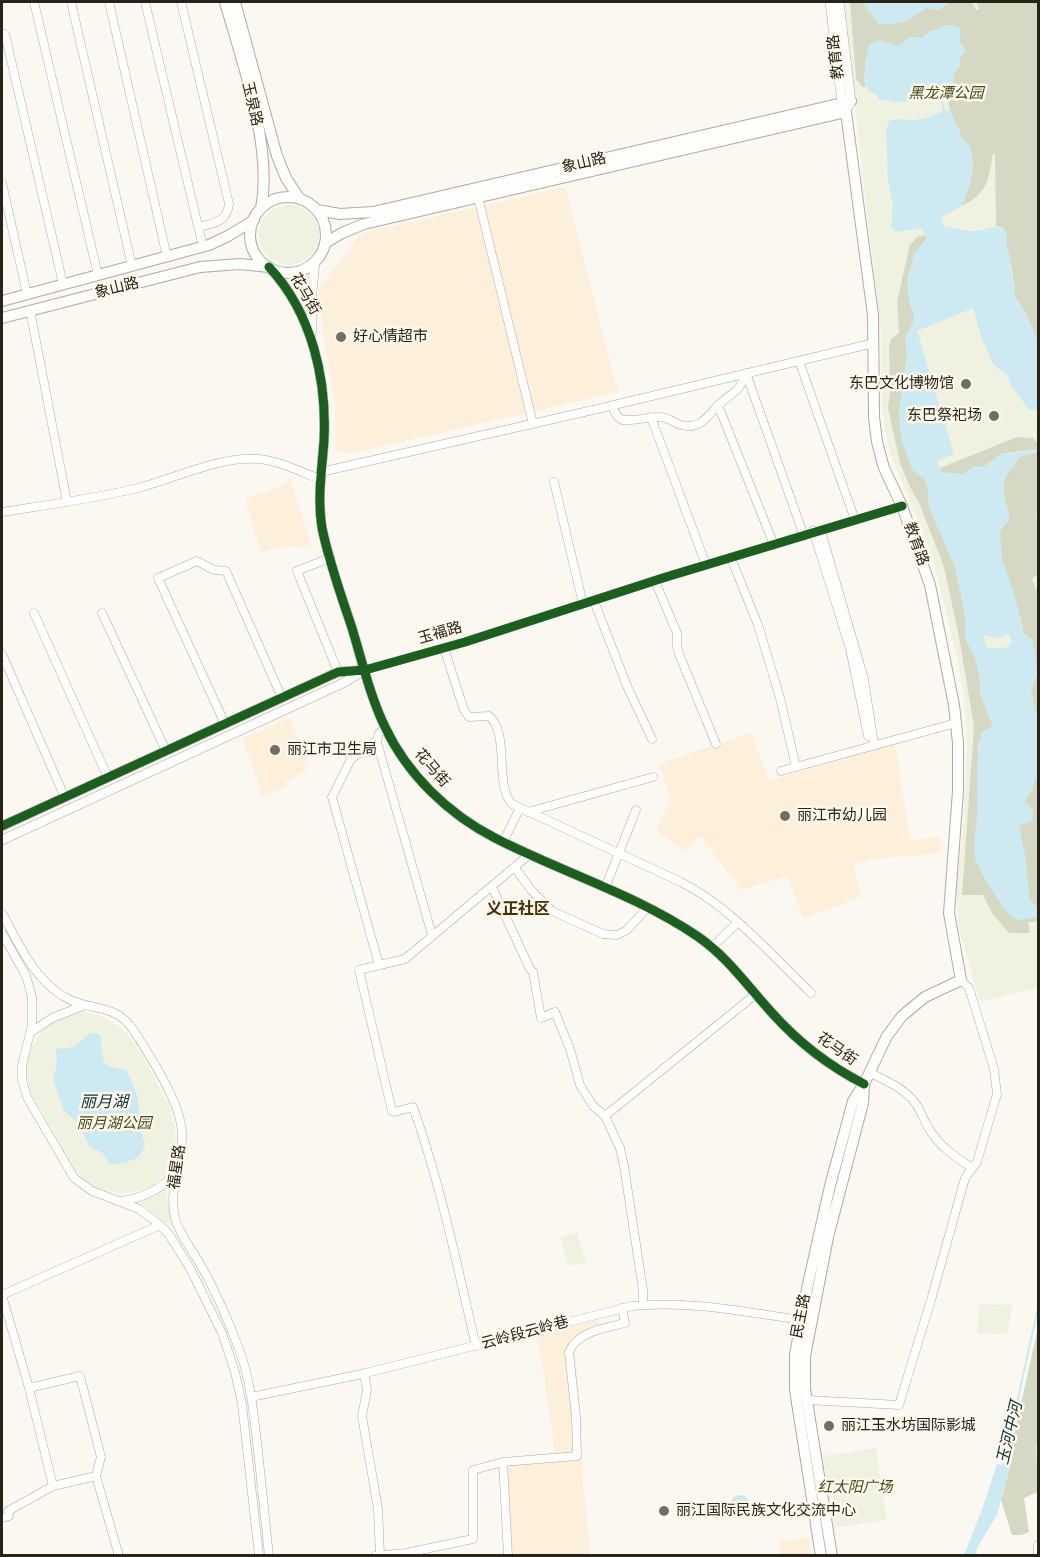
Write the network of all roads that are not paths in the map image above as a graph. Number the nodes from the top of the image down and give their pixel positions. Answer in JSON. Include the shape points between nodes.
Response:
{"nodes":[{"id":1,"x":34,"y":2,"type":"edge"},
{"id":2,"x":71,"y":2,"type":"edge"},
{"id":3,"x":109,"y":2,"type":"edge"},
{"id":4,"x":145,"y":2,"type":"edge"},
{"id":5,"x":181,"y":2,"type":"edge"},
{"id":6,"x":225,"y":2,"type":"edge"},
{"id":7,"x":236,"y":2,"type":"edge"},
{"id":8,"x":830,"y":2,"type":"edge"},
{"id":9,"x":839,"y":2,"type":"edge"},
{"id":10,"x":5,"y":34,"type":"dead end"},
{"id":11,"x":846,"y":105,"type":"junction"},
{"id":12,"x":2,"y":183,"type":"edge"},
{"id":13,"x":299,"y":198,"type":"junction"},
{"id":14,"x":478,"y":198,"type":"junction"},
{"id":15,"x":261,"y":208,"type":"junction"},
{"id":16,"x":316,"y":210,"type":"junction"},
{"id":17,"x":254,"y":220,"type":"junction"},
{"id":18,"x":199,"y":227,"type":"junction"},
{"id":19,"x":325,"y":243,"type":"junction"},
{"id":20,"x":203,"y":247,"type":"junction"},
{"id":21,"x":166,"y":257,"type":"junction"},
{"id":22,"x":315,"y":261,"type":"junction"},
{"id":23,"x":132,"y":266,"type":"junction"},
{"id":24,"x":269,"y":267,"type":"junction"},
{"id":25,"x":98,"y":275,"type":"junction"},
{"id":26,"x":63,"y":284,"type":"junction"},
{"id":27,"x":27,"y":294,"type":"junction"},
{"id":28,"x":2,"y":301,"type":"edge"},
{"id":29,"x":30,"y":310,"type":"junction"},
{"id":30,"x":2,"y":318,"type":"edge"},
{"id":31,"x":312,"y":341,"type":"junction"},
{"id":32,"x":874,"y":343,"type":"junction"},
{"id":33,"x":799,"y":361,"type":"junction"},
{"id":34,"x":746,"y":374,"type":"junction"},
{"id":35,"x":718,"y":405,"type":"junction"},
{"id":36,"x":612,"y":406,"type":"junction"},
{"id":37,"x":651,"y":417,"type":"junction"},
{"id":38,"x":533,"y":424,"type":"junction"},
{"id":39,"x":321,"y":476,"type":"junction"},
{"id":40,"x":554,"y":482,"type":"dead end"},
{"id":41,"x":67,"y":502,"type":"junction"},
{"id":42,"x":902,"y":506,"type":"junction"},
{"id":43,"x":2,"y":512,"type":"edge"},
{"id":44,"x":855,"y":520,"type":"junction"},
{"id":45,"x":817,"y":530,"type":"junction"},
{"id":46,"x":804,"y":536,"type":"junction"},
{"id":47,"x":774,"y":545,"type":"junction"},
{"id":48,"x":330,"y":558,"type":"junction"},
{"id":49,"x":730,"y":558,"type":"junction"},
{"id":50,"x":706,"y":566,"type":"junction"},
{"id":51,"x":654,"y":581,"type":"junction"},
{"id":52,"x":594,"y":601,"type":"junction"},
{"id":53,"x":583,"y":604,"type":"junction"},
{"id":54,"x":34,"y":613,"type":"dead end"},
{"id":55,"x":102,"y":613,"type":"dead end"},
{"id":56,"x":444,"y":648,"type":"junction"},
{"id":57,"x":2,"y":654,"type":"edge"},
{"id":58,"x":365,"y":670,"type":"junction"},
{"id":59,"x":338,"y":672,"type":"junction"},
{"id":60,"x":282,"y":698,"type":"junction"},
{"id":61,"x":956,"y":723,"type":"junction"},
{"id":62,"x":225,"y":724,"type":"junction"},
{"id":63,"x":385,"y":728,"type":"junction"},
{"id":64,"x":652,"y":739,"type":"dead end"},
{"id":65,"x":377,"y":740,"type":"junction"},
{"id":66,"x":871,"y":742,"type":"junction"},
{"id":67,"x":716,"y":744,"type":"dead end"},
{"id":68,"x":166,"y":751,"type":"junction"},
{"id":69,"x":796,"y":767,"type":"junction"},
{"id":70,"x":781,"y":771,"type":"dead end"},
{"id":71,"x":653,"y":777,"type":"dead end"},
{"id":72,"x":108,"y":778,"type":"junction"},
{"id":73,"x":65,"y":798,"type":"junction"},
{"id":74,"x":524,"y":810,"type":"junction"},
{"id":75,"x":636,"y":810,"type":"dead end"},
{"id":76,"x":2,"y":826,"type":"edge"},
{"id":77,"x":2,"y":840,"type":"edge"},
{"id":78,"x":503,"y":842,"type":"junction"},
{"id":79,"x":530,"y":854,"type":"junction"},
{"id":80,"x":618,"y":854,"type":"junction"},
{"id":81,"x":515,"y":868,"type":"junction"},
{"id":82,"x":492,"y":887,"type":"junction"},
{"id":83,"x":604,"y":888,"type":"junction"},
{"id":84,"x":647,"y":908,"type":"junction"},
{"id":85,"x":2,"y":913,"type":"edge"},
{"id":86,"x":738,"y":922,"type":"junction"},
{"id":87,"x":2,"y":933,"type":"edge"},
{"id":88,"x":432,"y":935,"type":"junction"},
{"id":89,"x":712,"y":947,"type":"junction"},
{"id":90,"x":379,"y":966,"type":"junction"},
{"id":91,"x":961,"y":980,"type":"junction"},
{"id":92,"x":811,"y":993,"type":"dead end"},
{"id":93,"x":756,"y":994,"type":"junction"},
{"id":94,"x":87,"y":1004,"type":"junction"},
{"id":95,"x":30,"y":1033,"type":"junction"},
{"id":96,"x":869,"y":1071,"type":"junction"},
{"id":97,"x":864,"y":1084,"type":"junction"},
{"id":98,"x":605,"y":1116,"type":"junction"},
{"id":99,"x":972,"y":1168,"type":"junction"},
{"id":100,"x":175,"y":1173,"type":"junction"},
{"id":101,"x":120,"y":1201,"type":"junction"},
{"id":102,"x":160,"y":1225,"type":"junction"},
{"id":103,"x":2,"y":1295,"type":"edge"},
{"id":104,"x":643,"y":1305,"type":"junction"},
{"id":105,"x":622,"y":1308,"type":"junction"},
{"id":106,"x":801,"y":1320,"type":"junction"},
{"id":107,"x":476,"y":1346,"type":"junction"},
{"id":108,"x":364,"y":1373,"type":"junction"},
{"id":109,"x":29,"y":1388,"type":"junction"},
{"id":110,"x":251,"y":1397,"type":"junction"},
{"id":111,"x":807,"y":1400,"type":"junction"},
{"id":112,"x":503,"y":1462,"type":"junction"},
{"id":113,"x":96,"y":1476,"type":"junction"},
{"id":114,"x":52,"y":1486,"type":"junction"},
{"id":115,"x":2,"y":1518,"type":"edge"},
{"id":116,"x":1038,"y":1545,"type":"edge"},
{"id":117,"x":1038,"y":1554,"type":"edge"},
{"id":118,"x":380,"y":1555,"type":"edge"},
{"id":119,"x":119,"y":1556,"type":"edge"},
{"id":120,"x":259,"y":1556,"type":"edge"},
{"id":121,"x":269,"y":1556,"type":"edge"},
{"id":122,"x":375,"y":1556,"type":"edge"},
{"id":123,"x":508,"y":1556,"type":"edge"},
{"id":124,"x":821,"y":1556,"type":"edge"},
{"id":125,"x":832,"y":1556,"type":"edge"}],
"edges":[{"from":1,"to":25,"type":"street"},
{"from":2,"to":23,"type":"street"},
{"from":3,"to":21,"type":"street"},
{"from":4,"to":18,"type":"street"},
{"from":5,"to":18,"type":"street","via":[[229,204],[222,221]]},
{"from":6,"to":15,"type":"main road","name":"玉泉路","via":[[262,148],[265,176]]},
{"from":7,"to":13,"type":"main road","name":"玉泉路","via":[[277,156]]},
{"from":8,"to":11,"type":"street","name":"教育路"},
{"from":9,"to":11,"type":"street","name":"教育路"},
{"from":10,"to":26,"type":"street"},
{"from":11,"to":14,"type":"main road","name":"象山路"},
{"from":11,"to":16,"type":"main road","name":"象山路","via":[[374,212],[340,214]]},
{"from":11,"to":32,"type":"main road","name":"教育路"},
{"from":12,"to":27,"type":"street"},
{"from":13,"to":15,"type":"main road","via":[[278,198]]},
{"from":13,"to":16,"type":"main road"},
{"from":14,"to":19,"type":"main road","name":"象山路","via":[[364,225]]},
{"from":14,"to":38,"type":"street"},
{"from":15,"to":17,"type":"main road"},
{"from":16,"to":19,"type":"main road","via":[[326,228]]},
{"from":17,"to":20,"type":"main road","name":"象山路"},
{"from":17,"to":24,"type":"main road","via":[[250,232],[252,245],[258,258]]},
{"from":18,"to":20,"type":"street"},
{"from":19,"to":22,"type":"main road"},
{"from":20,"to":21,"type":"main road","name":"象山路"},
{"from":21,"to":23,"type":"main road","name":"象山路"},
{"from":22,"to":24,"type":"main road","via":[[297,271],[282,272]]},
{"from":22,"to":31,"type":"street","name":"花马街"},
{"from":23,"to":25,"type":"main road","name":"象山路"},
{"from":24,"to":29,"type":"main road","name":"象山路","via":[[200,267]]},
{"from":24,"to":31,"type":"street","name":"花马街","via":[[296,302]]},
{"from":25,"to":26,"type":"main road","name":"象山路"},
{"from":26,"to":27,"type":"main road","name":"象山路"},
{"from":27,"to":28,"type":"main road","name":"象山路"},
{"from":29,"to":30,"type":"main road","name":"象山路"},
{"from":29,"to":41,"type":"street"},
{"from":31,"to":39,"type":"street","name":"花马街","via":[[324,415]]},
{"from":32,"to":33,"type":"street"},
{"from":32,"to":42,"type":"main road","name":"教育路","via":[[877,442]]},
{"from":33,"to":34,"type":"street"},
{"from":33,"to":44,"type":"street"},
{"from":34,"to":35,"type":"street","via":[[738,390]]},
{"from":34,"to":36,"type":"street"},
{"from":34,"to":46,"type":"street"},
{"from":35,"to":37,"type":"street","via":[[698,425]]},
{"from":35,"to":47,"type":"street"},
{"from":36,"to":37,"type":"street","via":[[622,420]]},
{"from":36,"to":38,"type":"street"},
{"from":37,"to":50,"type":"street"},
{"from":38,"to":39,"type":"street"},
{"from":39,"to":41,"type":"street","via":[[250,459]]},
{"from":39,"to":48,"type":"street","name":"花马街","via":[[321,515]]},
{"from":40,"to":53,"type":"street"},
{"from":41,"to":43,"type":"street"},
{"from":42,"to":44,"type":"street","name":"玉福路"},
{"from":42,"to":61,"type":"main road","name":"教育路","via":[[934,600]]},
{"from":44,"to":45,"type":"street","name":"玉福路"},
{"from":45,"to":46,"type":"street","name":"玉福路"},
{"from":45,"to":66,"type":"street"},
{"from":46,"to":47,"type":"street","name":"玉福路"},
{"from":47,"to":49,"type":"street","name":"玉福路"},
{"from":48,"to":58,"type":"street","name":"花马街"},
{"from":48,"to":59,"type":"street","via":[[297,571]]},
{"from":49,"to":50,"type":"street","name":"玉福路"},
{"from":49,"to":69,"type":"street","via":[[758,625]]},
{"from":50,"to":51,"type":"street","name":"玉福路"},
{"from":51,"to":52,"type":"street","name":"玉福路"},
{"from":51,"to":67,"type":"street","via":[[677,633],[676,646]]},
{"from":52,"to":53,"type":"street","name":"玉福路"},
{"from":52,"to":64,"type":"street"},
{"from":53,"to":56,"type":"street","name":"玉福路"},
{"from":54,"to":72,"type":"street"},
{"from":55,"to":68,"type":"street"},
{"from":56,"to":58,"type":"street","name":"玉福路"},
{"from":56,"to":74,"type":"street","via":[[464,710],[469,717],[489,716],[494,721],[505,793],[512,804]]},
{"from":57,"to":73,"type":"street"},
{"from":58,"to":59,"type":"street","name":"玉福路"},
{"from":58,"to":63,"type":"street","name":"花马街"},
{"from":58,"to":77,"type":"street","name":"玉福路"},
{"from":59,"to":60,"type":"street","name":"玉福路"},
{"from":60,"to":62,"type":"street","name":"玉福路"},
{"from":60,"to":62,"type":"street","via":[[226,571],[197,561],[158,578]]},
{"from":61,"to":66,"type":"street"},
{"from":61,"to":91,"type":"main road","name":"教育路","via":[[958,791],[949,913]]},
{"from":62,"to":68,"type":"street","name":"玉福路"},
{"from":63,"to":65,"type":"street"},
{"from":63,"to":78,"type":"street","name":"花马街","via":[[403,758],[441,801]]},
{"from":65,"to":88,"type":"street"},
{"from":65,"to":90,"type":"street","via":[[351,759],[332,797]]},
{"from":66,"to":69,"type":"street"},
{"from":68,"to":72,"type":"street","name":"玉福路"},
{"from":69,"to":70,"type":"street"},
{"from":71,"to":74,"type":"street"},
{"from":72,"to":73,"type":"street","name":"玉福路"},
{"from":73,"to":76,"type":"street","name":"玉福路"},
{"from":74,"to":78,"type":"street"},
{"from":74,"to":80,"type":"street"},
{"from":75,"to":80,"type":"street"},
{"from":78,"to":79,"type":"street","name":"花马街"},
{"from":79,"to":81,"type":"street"},
{"from":79,"to":83,"type":"street","name":"花马街"},
{"from":80,"to":83,"type":"street"},
{"from":80,"to":86,"type":"street","via":[[692,888]]},
{"from":81,"to":82,"type":"street"},
{"from":81,"to":84,"type":"street","via":[[552,911],[603,934],[617,935],[627,930]]},
{"from":82,"to":88,"type":"street"},
{"from":82,"to":98,"type":"street","via":[[533,972],[541,1017],[555,1012],[580,1085],[593,1106]]},
{"from":83,"to":84,"type":"street","name":"花马街"},
{"from":84,"to":89,"type":"street","name":"花马街"},
{"from":85,"to":94,"type":"street","name":"福星路","via":[[46,984],[71,1001]]},
{"from":86,"to":89,"type":"street"},
{"from":86,"to":92,"type":"street"},
{"from":87,"to":95,"type":"street","via":[[30,990]]},
{"from":88,"to":90,"type":"street","via":[[405,959]]},
{"from":89,"to":93,"type":"street","name":"花马街"},
{"from":90,"to":107,"type":"street","via":[[359,970],[390,1101],[394,1112],[413,1107],[421,1129]]},
{"from":91,"to":96,"type":"main road","name":"民主路","via":[[925,996],[902,1016]]},
{"from":91,"to":99,"type":"street","via":[[969,988],[997,1086],[996,1102]]},
{"from":93,"to":97,"type":"street","name":"花马街","via":[[817,1055]]},
{"from":93,"to":98,"type":"street"},
{"from":94,"to":95,"type":"street"},
{"from":94,"to":100,"type":"street","name":"福星路","via":[[112,1011],[129,1023],[172,1097],[182,1133]]},
{"from":95,"to":101,"type":"street","via":[[22,1065],[27,1097],[74,1178],[92,1191]]},
{"from":96,"to":97,"type":"main road","name":"民主路"},
{"from":96,"to":99,"type":"street","via":[[910,1096],[940,1143]]},
{"from":97,"to":106,"type":"main road","name":"民主路","via":[[853,1101],[843,1137]]},
{"from":97,"to":111,"type":"main road","name":"民主路","via":[[863,1103],[828,1237],[806,1346]]},
{"from":98,"to":104,"type":"street","via":[[624,1166]]},
{"from":99,"to":111,"type":"street","via":[[958,1198],[899,1405]]},
{"from":100,"to":101,"type":"street","via":[[153,1191]]},
{"from":100,"to":110,"type":"street","name":"福星路","via":[[172,1199],[178,1227],[222,1307],[240,1352]]},
{"from":101,"to":102,"type":"street"},
{"from":102,"to":103,"type":"street"},
{"from":102,"to":120,"type":"street","via":[[190,1268],[231,1356],[242,1404]]},
{"from":103,"to":109,"type":"street"},
{"from":104,"to":105,"type":"street","name":"云岭段云岭巷"},
{"from":104,"to":106,"type":"street","name":"云岭段云岭巷","via":[[720,1308]]},
{"from":105,"to":107,"type":"street","name":"云岭段云岭巷"},
{"from":105,"to":112,"type":"street","via":[[625,1323],[581,1336],[569,1352],[577,1456]]},
{"from":106,"to":124,"type":"main road","name":"民主路","via":[[795,1390]]},
{"from":107,"to":108,"type":"street","name":"云岭段云岭巷"},
{"from":108,"to":110,"type":"street","name":"云岭段云岭巷"},
{"from":108,"to":118,"type":"street","via":[[367,1390],[362,1416],[378,1509]]},
{"from":109,"to":113,"type":"street","via":[[80,1376],[101,1457]]},
{"from":109,"to":114,"type":"street"},
{"from":110,"to":121,"type":"street","name":"福星路"},
{"from":111,"to":125,"type":"main road","name":"民主路"},
{"from":112,"to":118,"type":"street","via":[[473,1470],[473,1539]]},
{"from":112,"to":123,"type":"street"},
{"from":113,"to":114,"type":"street"},
{"from":113,"to":119,"type":"street"},
{"from":114,"to":115,"type":"street"},
{"from":116,"to":117,"type":"street"},
{"from":118,"to":122,"type":"street"}]}
